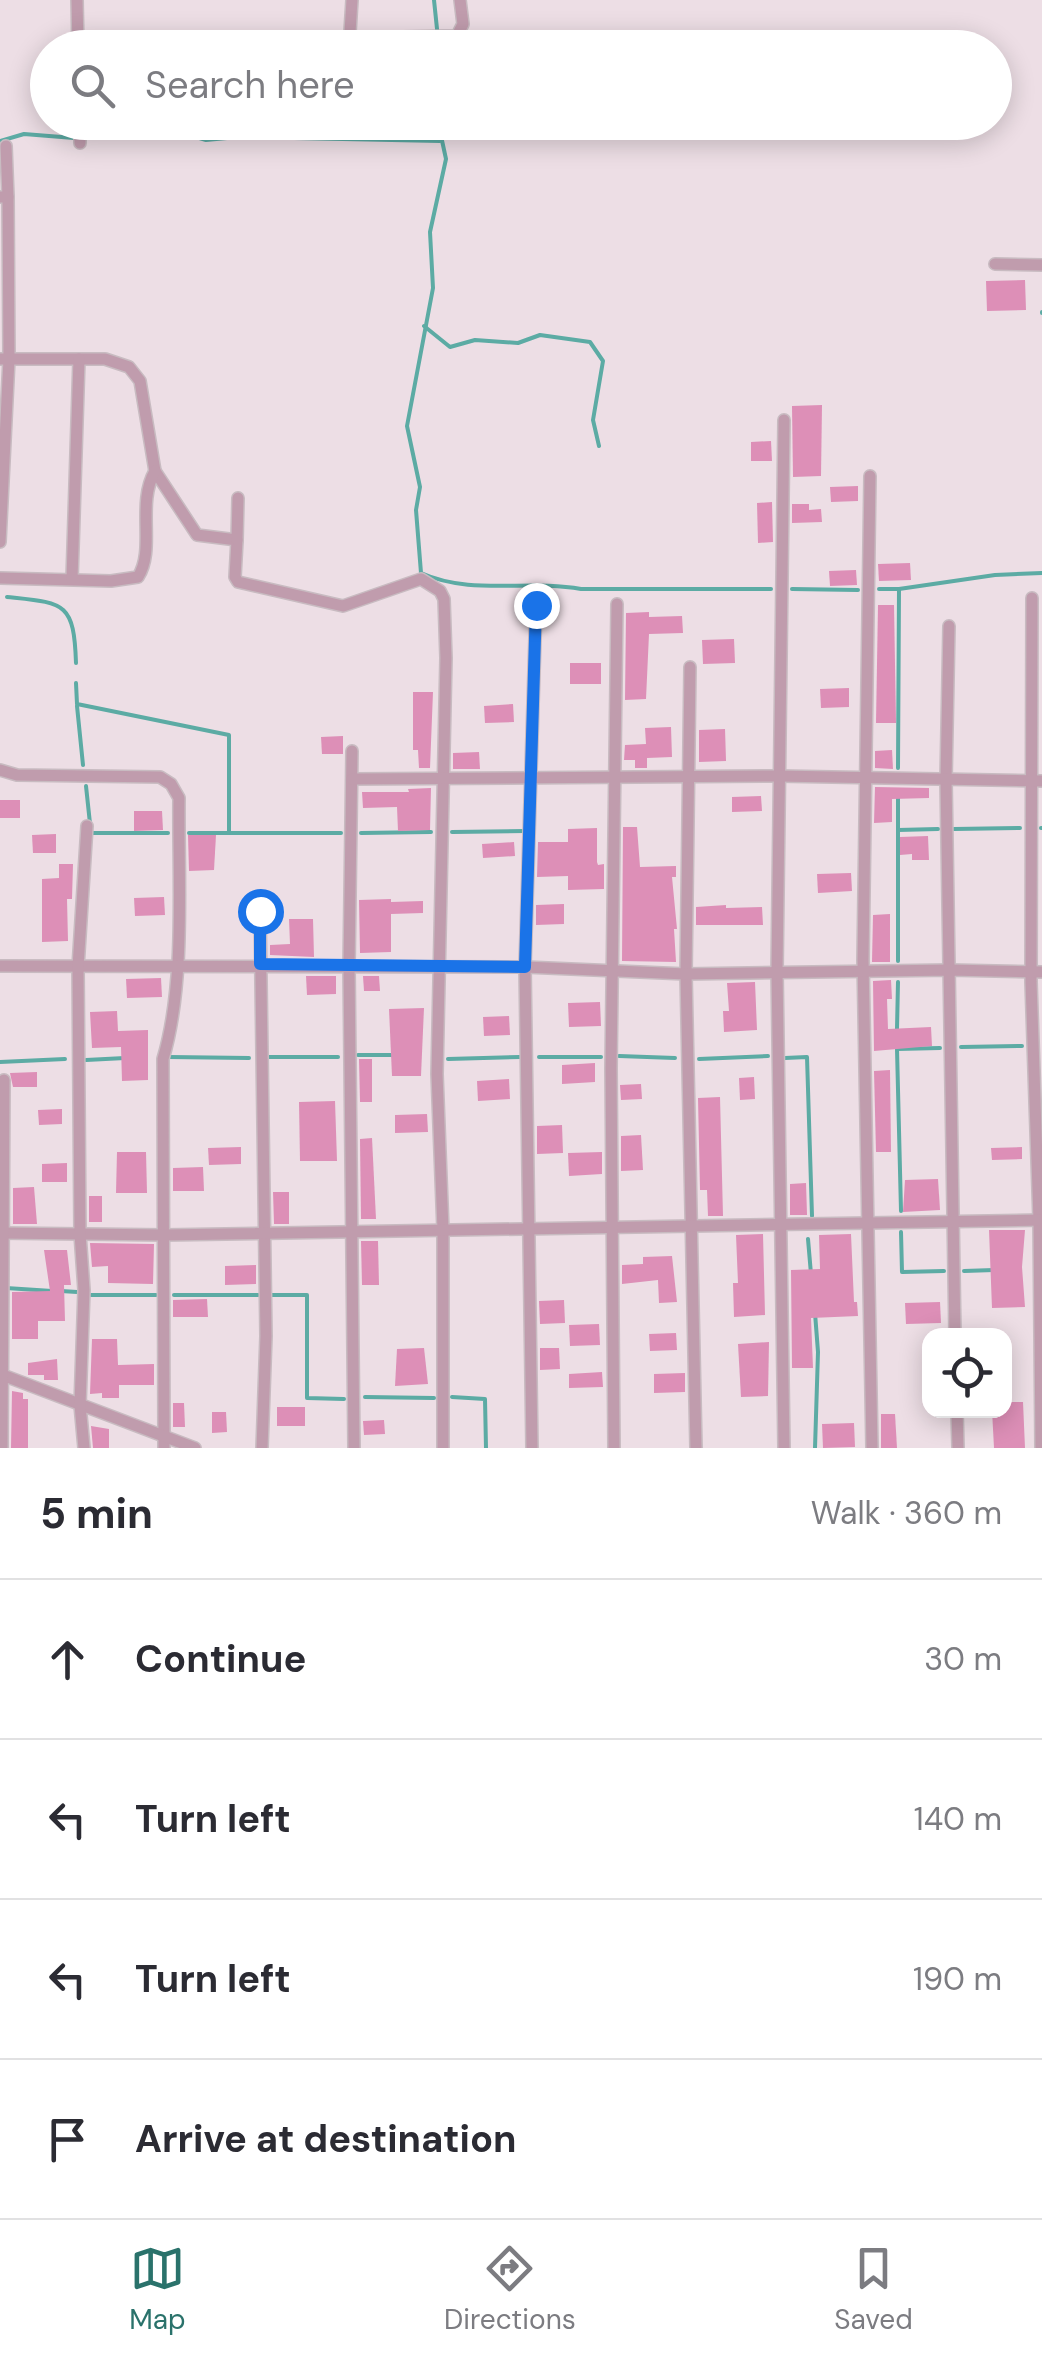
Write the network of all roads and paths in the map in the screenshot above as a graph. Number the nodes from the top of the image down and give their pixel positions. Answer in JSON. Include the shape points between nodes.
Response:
{"nodes":[{"id":1,"x":77,"y":0,"type":"edge"},
{"id":2,"x":352,"y":0,"type":"edge"},
{"id":3,"x":460,"y":0,"type":"edge"},
{"id":4,"x":78,"y":30,"type":"edge"},
{"id":5,"x":350,"y":30,"type":"edge"},
{"id":6,"x":461,"y":30,"type":"edge"},
{"id":7,"x":80,"y":140,"type":"edge"},
{"id":8,"x":80,"y":144,"type":"dead end"},
{"id":9,"x":6,"y":146,"type":"dead end"},
{"id":10,"x":4,"y":197,"type":"edge"},
{"id":11,"x":994,"y":264,"type":"dead end"},
{"id":12,"x":1042,"y":265,"type":"edge"},
{"id":13,"x":5,"y":358,"type":"edge"},
{"id":14,"x":80,"y":359,"type":"junction"},
{"id":15,"x":784,"y":420,"type":"dead end"},
{"id":16,"x":155,"y":471,"type":"junction"},
{"id":17,"x":870,"y":476,"type":"dead end"},
{"id":18,"x":238,"y":498,"type":"dead end"},
{"id":19,"x":238,"y":540,"type":"junction"},
{"id":20,"x":0,"y":542,"type":"edge"},
{"id":21,"x":0,"y":578,"type":"edge"},
{"id":22,"x":72,"y":580,"type":"junction"},
{"id":23,"x":1032,"y":598,"type":"dead end"},
{"id":24,"x":616,"y":604,"type":"dead end"},
{"id":25,"x":536,"y":605,"type":"dead end"},
{"id":26,"x":949,"y":626,"type":"dead end"},
{"id":27,"x":690,"y":667,"type":"dead end"},
{"id":28,"x":352,"y":751,"type":"dead end"},
{"id":29,"x":0,"y":770,"type":"edge"},
{"id":30,"x":443,"y":776,"type":"junction"},
{"id":31,"x":532,"y":776,"type":"junction"},
{"id":32,"x":617,"y":776,"type":"junction"},
{"id":33,"x":691,"y":776,"type":"junction"},
{"id":34,"x":779,"y":776,"type":"junction"},
{"id":35,"x":865,"y":777,"type":"junction"},
{"id":36,"x":352,"y":779,"type":"junction"},
{"id":37,"x":946,"y":780,"type":"junction"},
{"id":38,"x":1036,"y":781,"type":"edge"},
{"id":39,"x":87,"y":826,"type":"dead end"},
{"id":40,"x":260,"y":911,"type":"dead end"},
{"id":41,"x":260,"y":964,"type":"junction"},
{"id":42,"x":0,"y":966,"type":"edge"},
{"id":43,"x":176,"y":966,"type":"junction"},
{"id":44,"x":78,"y":967,"type":"junction"},
{"id":45,"x":350,"y":967,"type":"junction"},
{"id":46,"x":525,"y":967,"type":"junction"},
{"id":47,"x":440,"y":968,"type":"junction"},
{"id":48,"x":950,"y":970,"type":"junction"},
{"id":49,"x":612,"y":971,"type":"junction"},
{"id":50,"x":777,"y":971,"type":"junction"},
{"id":51,"x":863,"y":972,"type":"junction"},
{"id":52,"x":1036,"y":973,"type":"edge"},
{"id":53,"x":686,"y":974,"type":"junction"},
{"id":54,"x":4,"y":1080,"type":"dead end"},
{"id":55,"x":1040,"y":1220,"type":"edge"},
{"id":56,"x":866,"y":1222,"type":"junction"},
{"id":57,"x":952,"y":1222,"type":"junction"},
{"id":58,"x":694,"y":1226,"type":"junction"},
{"id":59,"x":781,"y":1226,"type":"junction"},
{"id":60,"x":613,"y":1228,"type":"junction"},
{"id":61,"x":528,"y":1229,"type":"junction"},
{"id":62,"x":443,"y":1230,"type":"junction"},
{"id":63,"x":353,"y":1231,"type":"junction"},
{"id":64,"x":1,"y":1233,"type":"edge"},
{"id":65,"x":80,"y":1234,"type":"junction"},
{"id":66,"x":265,"y":1234,"type":"junction"},
{"id":67,"x":165,"y":1235,"type":"junction"},
{"id":68,"x":956,"y":1328,"type":"edge"},
{"id":69,"x":1,"y":1374,"type":"edge"},
{"id":70,"x":80,"y":1405,"type":"junction"},
{"id":71,"x":957,"y":1418,"type":"edge"},
{"id":72,"x":164,"y":1443,"type":"edge"},
{"id":73,"x":2,"y":1448,"type":"edge"},
{"id":74,"x":84,"y":1448,"type":"edge"},
{"id":75,"x":195,"y":1448,"type":"edge"},
{"id":76,"x":262,"y":1448,"type":"edge"},
{"id":77,"x":354,"y":1448,"type":"edge"},
{"id":78,"x":443,"y":1448,"type":"edge"},
{"id":79,"x":532,"y":1448,"type":"edge"},
{"id":80,"x":614,"y":1448,"type":"edge"},
{"id":81,"x":696,"y":1448,"type":"edge"},
{"id":82,"x":784,"y":1448,"type":"edge"},
{"id":83,"x":872,"y":1448,"type":"edge"},
{"id":84,"x":958,"y":1448,"type":"edge"},
{"id":85,"x":1041,"y":1448,"type":"edge"}],
"edges":[{"from":1,"to":4,"type":"street"},
{"from":2,"to":5,"type":"street"},
{"from":3,"to":6,"type":"street"},
{"from":7,"to":8,"type":"street"},
{"from":9,"to":10,"type":"street"},
{"from":10,"to":13,"type":"street"},
{"from":11,"to":12,"type":"street"},
{"from":13,"to":14,"type":"street"},
{"from":13,"to":20,"type":"street"},
{"from":14,"to":16,"type":"street","via":[[119,362],[140,381]]},
{"from":14,"to":22,"type":"street"},
{"from":15,"to":34,"type":"street"},
{"from":16,"to":19,"type":"street","via":[[196,535]]},
{"from":16,"to":22,"type":"street","via":[[146,486],[138,577]]},
{"from":17,"to":35,"type":"street"},
{"from":18,"to":19,"type":"street"},
{"from":19,"to":30,"type":"street","via":[[236,577],[244,584],[343,606],[414,580],[440,591]]},
{"from":21,"to":22,"type":"street"},
{"from":23,"to":38,"type":"street"},
{"from":24,"to":32,"type":"street"},
{"from":25,"to":31,"type":"street"},
{"from":26,"to":37,"type":"street"},
{"from":27,"to":33,"type":"street"},
{"from":28,"to":36,"type":"street"},
{"from":29,"to":43,"type":"street","via":[[160,777],[171,784],[179,798]]},
{"from":30,"to":31,"type":"street"},
{"from":30,"to":36,"type":"street"},
{"from":30,"to":47,"type":"street"},
{"from":31,"to":32,"type":"street"},
{"from":31,"to":46,"type":"street"},
{"from":32,"to":33,"type":"street"},
{"from":32,"to":49,"type":"street"},
{"from":33,"to":34,"type":"street"},
{"from":33,"to":53,"type":"street"},
{"from":34,"to":35,"type":"street"},
{"from":34,"to":50,"type":"street"},
{"from":35,"to":37,"type":"street"},
{"from":35,"to":51,"type":"street"},
{"from":36,"to":45,"type":"street"},
{"from":37,"to":38,"type":"street"},
{"from":37,"to":48,"type":"street"},
{"from":38,"to":52,"type":"street"},
{"from":39,"to":44,"type":"street"},
{"from":40,"to":41,"type":"street"},
{"from":41,"to":43,"type":"street"},
{"from":41,"to":45,"type":"street"},
{"from":41,"to":66,"type":"street"},
{"from":42,"to":44,"type":"street"},
{"from":43,"to":44,"type":"street"},
{"from":43,"to":67,"type":"street","via":[[163,1060]]},
{"from":44,"to":65,"type":"street"},
{"from":45,"to":47,"type":"street"},
{"from":45,"to":63,"type":"street"},
{"from":46,"to":47,"type":"street"},
{"from":46,"to":49,"type":"street"},
{"from":46,"to":61,"type":"street"},
{"from":47,"to":62,"type":"street"},
{"from":48,"to":51,"type":"street"},
{"from":48,"to":52,"type":"street"},
{"from":48,"to":57,"type":"street"},
{"from":49,"to":53,"type":"street"},
{"from":49,"to":60,"type":"street"},
{"from":50,"to":51,"type":"street"},
{"from":50,"to":53,"type":"street"},
{"from":50,"to":59,"type":"street"},
{"from":51,"to":56,"type":"street"},
{"from":52,"to":55,"type":"street"},
{"from":53,"to":58,"type":"street"},
{"from":54,"to":64,"type":"street"},
{"from":55,"to":57,"type":"street"},
{"from":55,"to":85,"type":"street"},
{"from":56,"to":57,"type":"street"},
{"from":56,"to":59,"type":"street"},
{"from":56,"to":83,"type":"street"},
{"from":57,"to":68,"type":"street"},
{"from":58,"to":59,"type":"street"},
{"from":58,"to":60,"type":"street"},
{"from":58,"to":81,"type":"street"},
{"from":59,"to":82,"type":"street"},
{"from":60,"to":61,"type":"street"},
{"from":60,"to":80,"type":"street"},
{"from":61,"to":62,"type":"street"},
{"from":61,"to":79,"type":"street"},
{"from":62,"to":63,"type":"street"},
{"from":62,"to":78,"type":"street"},
{"from":63,"to":66,"type":"street"},
{"from":63,"to":77,"type":"street"},
{"from":64,"to":65,"type":"street"},
{"from":64,"to":69,"type":"street"},
{"from":65,"to":67,"type":"street"},
{"from":65,"to":70,"type":"street"},
{"from":66,"to":67,"type":"street"},
{"from":66,"to":76,"type":"street"},
{"from":67,"to":72,"type":"street"},
{"from":69,"to":70,"type":"street"},
{"from":69,"to":73,"type":"street"},
{"from":70,"to":72,"type":"street"},
{"from":70,"to":74,"type":"street"},
{"from":71,"to":84,"type":"street"},
{"from":72,"to":75,"type":"street"}]}
